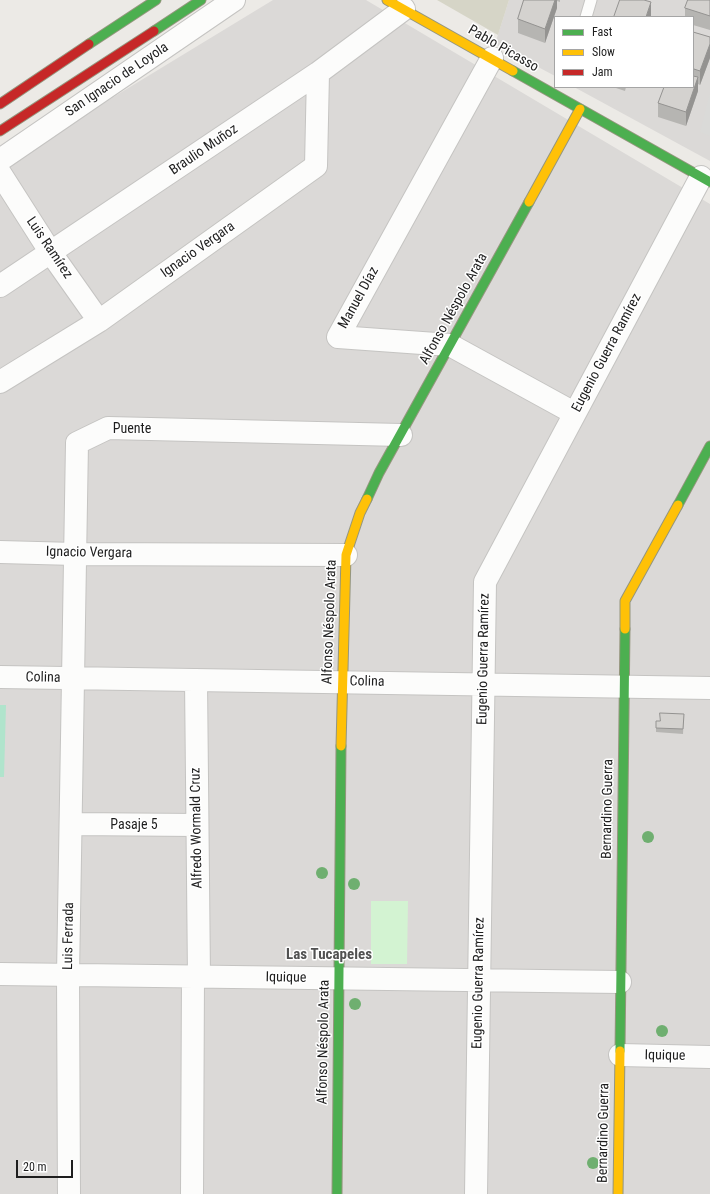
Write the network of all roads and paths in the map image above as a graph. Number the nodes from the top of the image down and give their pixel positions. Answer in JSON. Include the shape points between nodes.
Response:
{"nodes":[{"id":1,"x":156,"y":0,"type":"edge"},
{"id":2,"x":201,"y":0,"type":"edge"},
{"id":3,"x":234,"y":0,"type":"edge"},
{"id":4,"x":591,"y":0,"type":"edge"},
{"id":5,"x":396,"y":5,"type":"edge"},
{"id":6,"x":586,"y":16,"type":"edge"},
{"id":7,"x":492,"y":58,"type":"junction"},
{"id":8,"x":318,"y":73,"type":"junction"},
{"id":9,"x":564,"y":88,"type":"edge"},
{"id":10,"x":560,"y":98,"type":"junction"},
{"id":11,"x":0,"y":104,"type":"edge"},
{"id":12,"x":580,"y":109,"type":"junction"},
{"id":13,"x":0,"y":131,"type":"edge"},
{"id":14,"x":0,"y":160,"type":"edge"},
{"id":15,"x":0,"y":174,"type":"edge"},
{"id":16,"x":705,"y":180,"type":"edge"},
{"id":17,"x":51,"y":253,"type":"junction"},
{"id":18,"x":0,"y":286,"type":"edge"},
{"id":19,"x":99,"y":321,"type":"junction"},
{"id":20,"x":450,"y":345,"type":"junction"},
{"id":21,"x":0,"y":382,"type":"edge"},
{"id":22,"x":574,"y":413,"type":"junction"},
{"id":23,"x":401,"y":435,"type":"junction"},
{"id":24,"x":710,"y":446,"type":"edge"},
{"id":25,"x":0,"y":552,"type":"edge"},
{"id":26,"x":75,"y":554,"type":"junction"},
{"id":27,"x":346,"y":555,"type":"junction"},
{"id":28,"x":0,"y":677,"type":"edge"},
{"id":29,"x":73,"y":678,"type":"junction"},
{"id":30,"x":196,"y":680,"type":"junction"},
{"id":31,"x":342,"y":682,"type":"junction"},
{"id":32,"x":484,"y":685,"type":"junction"},
{"id":33,"x":624,"y":687,"type":"junction"},
{"id":34,"x":710,"y":688,"type":"edge"},
{"id":35,"x":70,"y":824,"type":"junction"},
{"id":36,"x":197,"y":825,"type":"junction"},
{"id":37,"x":0,"y":974,"type":"edge"},
{"id":38,"x":68,"y":975,"type":"junction"},
{"id":39,"x":196,"y":976,"type":"junction"},
{"id":40,"x":339,"y":978,"type":"junction"},
{"id":41,"x":479,"y":980,"type":"junction"},
{"id":42,"x":620,"y":982,"type":"junction"},
{"id":43,"x":620,"y":1055,"type":"junction"},
{"id":44,"x":710,"y":1057,"type":"edge"},
{"id":45,"x":69,"y":1194,"type":"edge"},
{"id":46,"x":192,"y":1194,"type":"edge"},
{"id":47,"x":337,"y":1194,"type":"edge"},
{"id":48,"x":476,"y":1194,"type":"edge"},
{"id":49,"x":618,"y":1194,"type":"edge"}],
"edges":[{"from":1,"to":11,"type":"street"},
{"from":2,"to":13,"type":"street","name":"San Ignacio de Loyola"},
{"from":3,"to":14,"type":"street","name":"San Ignacio de Loyola"},
{"from":4,"to":6,"type":"lane"},
{"from":5,"to":7,"type":"street","name":"Pablo Picasso"},
{"from":5,"to":8,"type":"street","name":"Braulio Muñoz"},
{"from":7,"to":10,"type":"street","name":"Pablo Picasso"},
{"from":7,"to":20,"type":"street","name":"Manuel Díaz","via":[[338,337]]},
{"from":8,"to":17,"type":"street","name":"Braulio Muñoz"},
{"from":8,"to":19,"type":"street","name":"Ignacio Vergara","via":[[316,166]]},
{"from":9,"to":10,"type":"lane"},
{"from":10,"to":12,"type":"street","name":"Pablo Picasso"},
{"from":12,"to":16,"type":"street","name":"Pablo Picasso"},
{"from":12,"to":20,"type":"street","name":"Alfonso Néspolo Arata"},
{"from":15,"to":17,"type":"street","name":"Luis Ramírez"},
{"from":16,"to":22,"type":"street","name":"Eugenio Guerra Ramírez"},
{"from":17,"to":18,"type":"street","name":"Braulio Muñoz"},
{"from":17,"to":19,"type":"street","name":"Luis Ramírez"},
{"from":19,"to":21,"type":"street","name":"Ignacio Vergara"},
{"from":20,"to":22,"type":"street","name":"Manuel Díaz"},
{"from":20,"to":23,"type":"street","name":"Alfonso Néspolo Arata"},
{"from":22,"to":32,"type":"street","name":"Eugenio Guerra Ramírez","via":[[485,582]]},
{"from":23,"to":26,"type":"street","name":"Puente","via":[[108,428],[77,442]]},
{"from":23,"to":27,"type":"street","name":"Alfonso Néspolo Arata","via":[[369,493]]},
{"from":24,"to":33,"type":"street","name":"Bernardino Guerra","via":[[625,601]]},
{"from":25,"to":26,"type":"street","name":"Ignacio Vergara"},
{"from":26,"to":27,"type":"street","name":"Ignacio Vergara"},
{"from":26,"to":29,"type":"street","name":"Puente"},
{"from":27,"to":31,"type":"street","name":"Alfonso Néspolo Arata"},
{"from":28,"to":29,"type":"street","name":"Colina"},
{"from":29,"to":30,"type":"street","name":"Colina"},
{"from":29,"to":35,"type":"street","name":"Luis Ferrada"},
{"from":30,"to":31,"type":"street","name":"Colina"},
{"from":30,"to":36,"type":"street","name":"Alfredo Wormald Cruz"},
{"from":31,"to":32,"type":"street","name":"Colina"},
{"from":31,"to":40,"type":"street","name":"Alfonso Néspolo Arata"},
{"from":32,"to":33,"type":"street","name":"Colina"},
{"from":32,"to":41,"type":"street","name":"Eugenio Guerra Ramírez"},
{"from":33,"to":34,"type":"street","name":"Colina"},
{"from":33,"to":42,"type":"street","name":"Bernardino Guerra"},
{"from":35,"to":36,"type":"street","name":"Pasaje 5"},
{"from":35,"to":38,"type":"street","name":"Luis Ferrada"},
{"from":36,"to":39,"type":"street","name":"Alfredo Wormald Cruz"},
{"from":37,"to":38,"type":"street","name":"Iquique"},
{"from":38,"to":39,"type":"street","name":"Iquique"},
{"from":38,"to":45,"type":"street","name":"Luis Ferrada"},
{"from":39,"to":40,"type":"street","name":"Iquique"},
{"from":39,"to":46,"type":"street","name":"Alfredo Wormald Cruz"},
{"from":40,"to":41,"type":"street","name":"Iquique"},
{"from":40,"to":47,"type":"street","name":"Alfonso Néspolo Arata"},
{"from":41,"to":42,"type":"street","name":"Iquique"},
{"from":41,"to":48,"type":"street","name":"Eugenio Guerra Ramírez"},
{"from":42,"to":43,"type":"street","name":"Bernardino Guerra"},
{"from":43,"to":44,"type":"street","name":"Iquique"},
{"from":43,"to":49,"type":"street","name":"Bernardino Guerra"}]}
